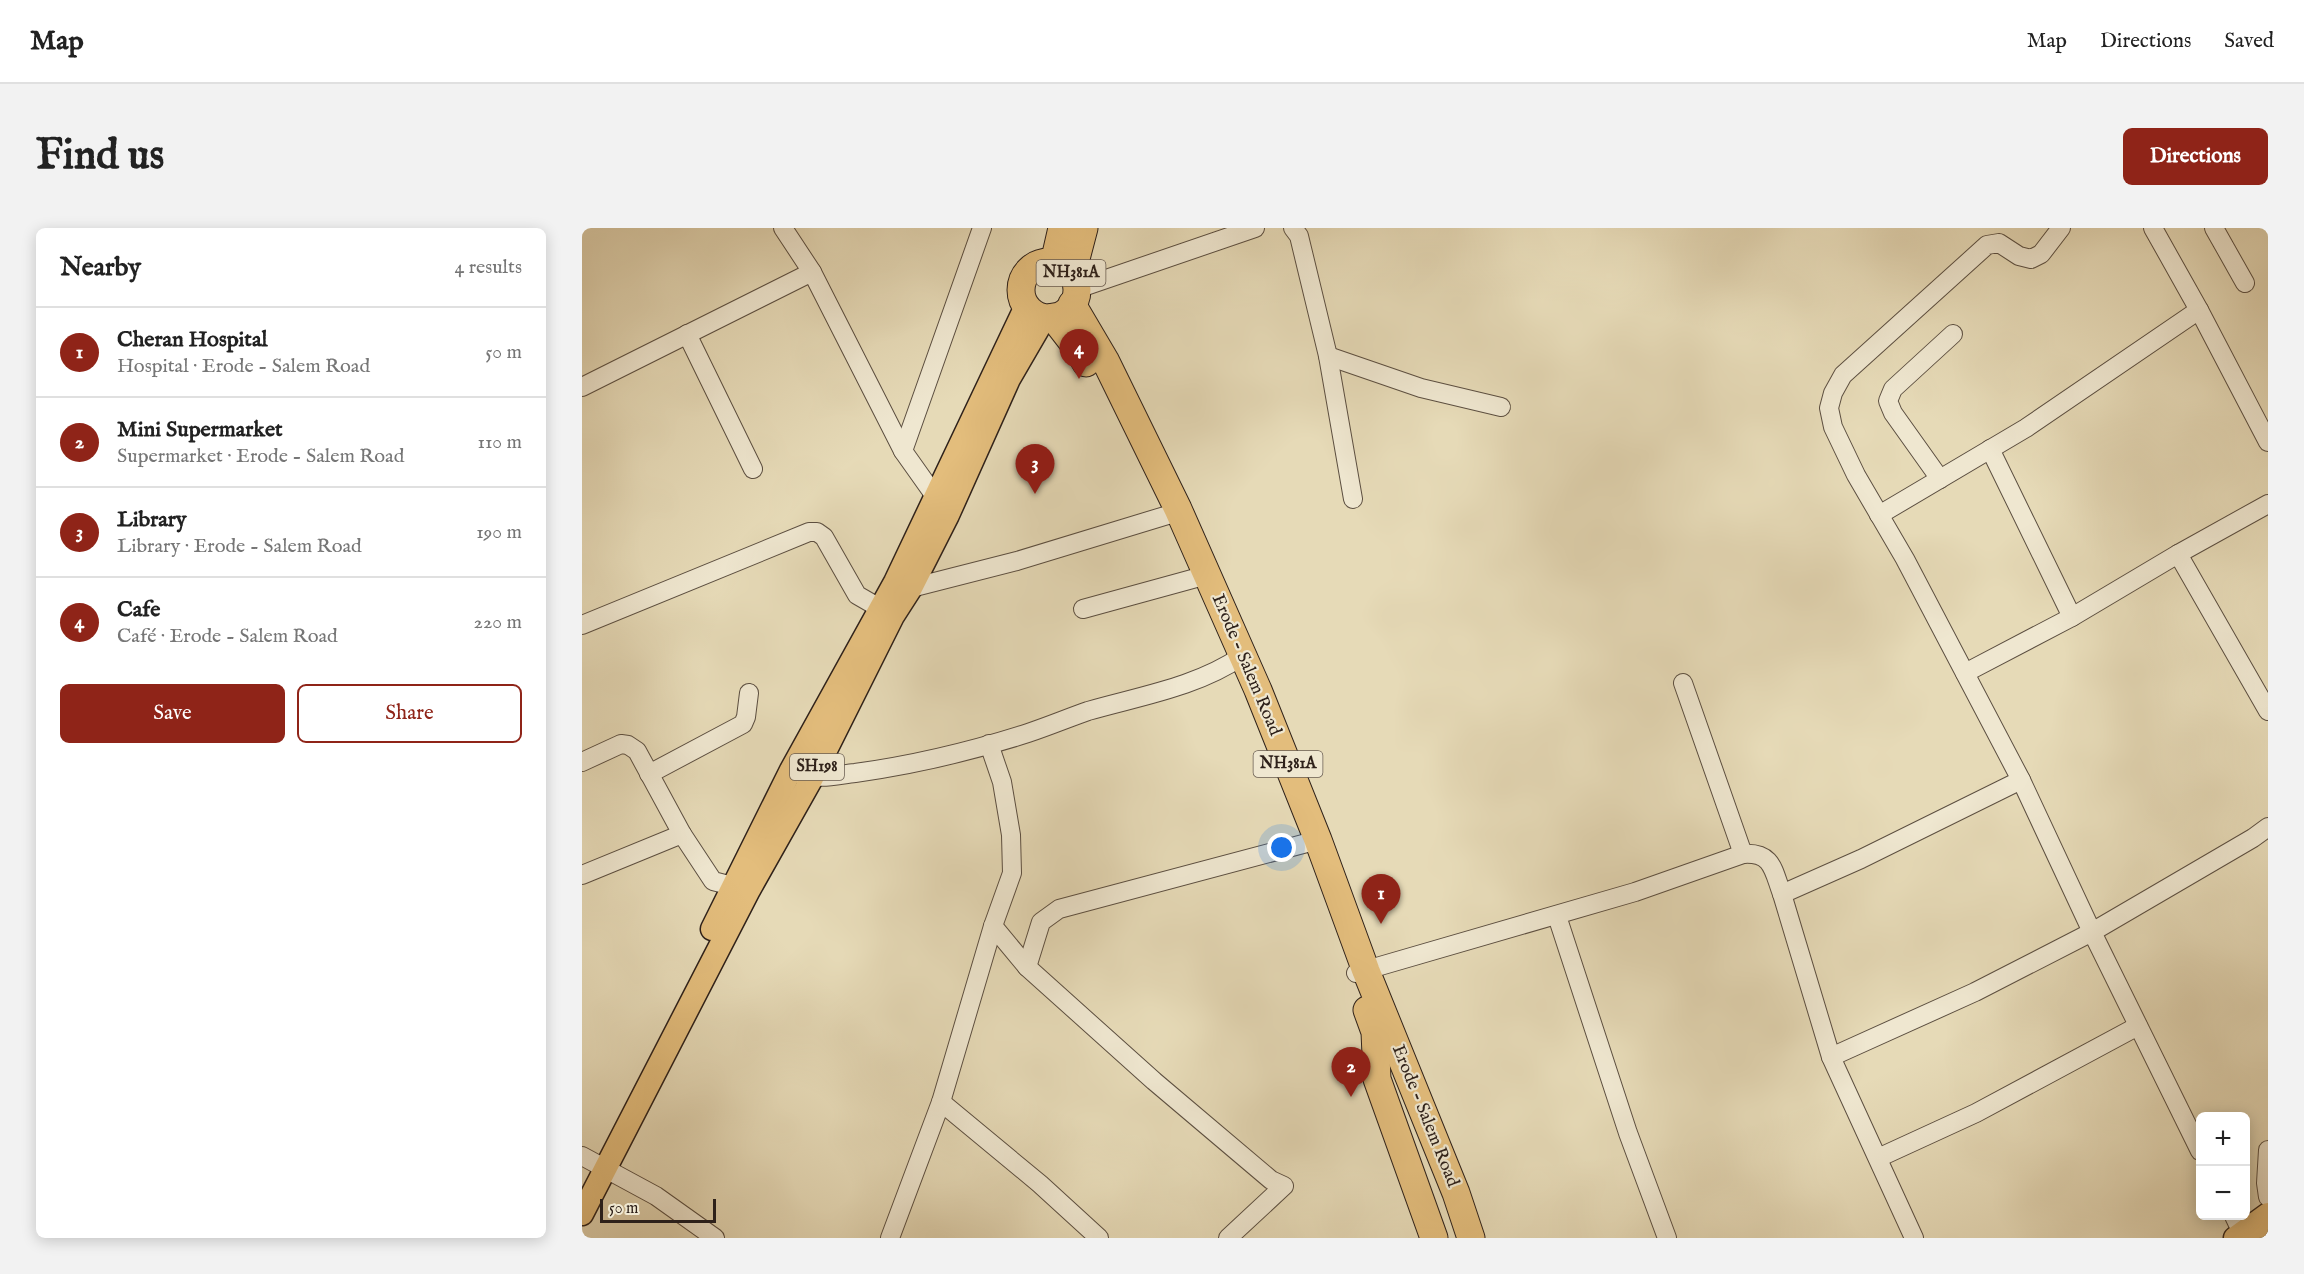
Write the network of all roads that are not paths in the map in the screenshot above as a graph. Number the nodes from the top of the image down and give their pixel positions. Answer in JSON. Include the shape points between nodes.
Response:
{"nodes":[{"id":1,"x":783,"y":228,"type":"edge"},
{"id":2,"x":982,"y":228,"type":"edge"},
{"id":3,"x":1062,"y":228,"type":"edge"},
{"id":4,"x":1084,"y":228,"type":"edge"},
{"id":5,"x":1255,"y":228,"type":"edge"},
{"id":6,"x":1293,"y":228,"type":"edge"},
{"id":7,"x":2061,"y":228,"type":"edge"},
{"id":8,"x":2214,"y":228,"type":"edge"},
{"id":9,"x":2157,"y":229,"type":"edge"},
{"id":10,"x":812,"y":272,"type":"junction"},
{"id":11,"x":2245,"y":283,"type":"dead end"},
{"id":12,"x":1052,"y":300,"type":"junction"},
{"id":13,"x":2199,"y":310,"type":"junction"},
{"id":14,"x":687,"y":334,"type":"junction"},
{"id":15,"x":1953,"y":334,"type":"dead end"},
{"id":16,"x":1329,"y":357,"type":"junction"},
{"id":17,"x":582,"y":387,"type":"edge"},
{"id":18,"x":1501,"y":407,"type":"dead end"},
{"id":19,"x":2268,"y":442,"type":"edge"},
{"id":20,"x":1990,"y":449,"type":"junction"},
{"id":21,"x":903,"y":451,"type":"junction"},
{"id":22,"x":753,"y":469,"type":"dead end"},
{"id":23,"x":1940,"y":479,"type":"junction"},
{"id":24,"x":1353,"y":499,"type":"dead end"},
{"id":25,"x":2268,"y":504,"type":"edge"},
{"id":26,"x":942,"y":506,"type":"junction"},
{"id":27,"x":1168,"y":514,"type":"junction"},
{"id":28,"x":1879,"y":515,"type":"junction"},
{"id":29,"x":2178,"y":554,"type":"junction"},
{"id":30,"x":1196,"y":578,"type":"junction"},
{"id":31,"x":911,"y":588,"type":"junction"},
{"id":32,"x":1083,"y":609,"type":"dead end"},
{"id":33,"x":886,"y":612,"type":"junction"},
{"id":34,"x":2072,"y":617,"type":"junction"},
{"id":35,"x":582,"y":626,"type":"edge"},
{"id":36,"x":1237,"y":659,"type":"junction"},
{"id":37,"x":1965,"y":673,"type":"junction"},
{"id":38,"x":1683,"y":683,"type":"dead end"},
{"id":39,"x":749,"y":693,"type":"dead end"},
{"id":40,"x":2268,"y":711,"type":"edge"},
{"id":41,"x":989,"y":744,"type":"junction"},
{"id":42,"x":582,"y":762,"type":"edge"},
{"id":43,"x":649,"y":774,"type":"junction"},
{"id":44,"x":802,"y":774,"type":"junction"},
{"id":45,"x":2020,"y":780,"type":"junction"},
{"id":46,"x":2268,"y":827,"type":"edge"},
{"id":47,"x":682,"y":834,"type":"junction"},
{"id":48,"x":1313,"y":841,"type":"junction"},
{"id":49,"x":1743,"y":854,"type":"junction"},
{"id":50,"x":582,"y":875,"type":"edge"},
{"id":51,"x":741,"y":888,"type":"junction"},
{"id":52,"x":1782,"y":894,"type":"junction"},
{"id":53,"x":1557,"y":916,"type":"junction"},
{"id":54,"x":993,"y":926,"type":"junction"},
{"id":55,"x":2092,"y":932,"type":"junction"},
{"id":56,"x":1027,"y":967,"type":"junction"},
{"id":57,"x":1360,"y":972,"type":"junction"},
{"id":58,"x":2138,"y":1026,"type":"junction"},
{"id":59,"x":1375,"y":1032,"type":"junction"},
{"id":60,"x":1831,"y":1057,"type":"junction"},
{"id":61,"x":941,"y":1102,"type":"junction"},
{"id":62,"x":2196,"y":1143,"type":"edge"},
{"id":63,"x":2268,"y":1150,"type":"edge"},
{"id":64,"x":1878,"y":1158,"type":"junction"},
{"id":65,"x":593,"y":1163,"type":"edge"},
{"id":66,"x":582,"y":1184,"type":"edge"},
{"id":67,"x":2268,"y":1197,"type":"edge"},
{"id":68,"x":582,"y":1214,"type":"edge"},
{"id":69,"x":2268,"y":1214,"type":"edge"},
{"id":70,"x":2243,"y":1231,"type":"edge"},
{"id":71,"x":2268,"y":1234,"type":"edge"},
{"id":72,"x":715,"y":1238,"type":"edge"},
{"id":73,"x":890,"y":1238,"type":"edge"},
{"id":74,"x":1099,"y":1238,"type":"edge"},
{"id":75,"x":1228,"y":1238,"type":"edge"},
{"id":76,"x":1434,"y":1238,"type":"edge"},
{"id":77,"x":1452,"y":1238,"type":"edge"},
{"id":78,"x":1471,"y":1238,"type":"edge"},
{"id":79,"x":1667,"y":1238,"type":"edge"},
{"id":80,"x":1914,"y":1238,"type":"edge"}],
"edges":[{"from":1,"to":10,"type":"street"},
{"from":2,"to":21,"type":"street"},
{"from":3,"to":12,"type":"highway","number":"NH381A"},
{"from":4,"to":12,"type":"highway","number":"NH381A"},
{"from":5,"to":12,"type":"street"},
{"from":6,"to":16,"type":"street","via":[[1299,236]]},
{"from":7,"to":28,"type":"street","via":[[2041,254],[2031,259],[1999,243],[1987,245],[1843,375],[1829,408],[1833,427]]},
{"from":8,"to":11,"type":"street"},
{"from":9,"to":13,"type":"street"},
{"from":10,"to":14,"type":"street"},
{"from":10,"to":21,"type":"street"},
{"from":12,"to":26,"type":"main road","number":"SH198"},
{"from":12,"to":26,"type":"main road","number":"SH198"},
{"from":12,"to":27,"type":"highway","name":"Erode - Salem Road","number":"NH381A"},
{"from":12,"to":36,"type":"highway","name":"Erode - Salem Road","number":"NH381A","via":[[1105,360],[1178,509]]},
{"from":13,"to":19,"type":"street"},
{"from":13,"to":20,"type":"street"},
{"from":14,"to":17,"type":"street"},
{"from":14,"to":22,"type":"street"},
{"from":15,"to":23,"type":"street","via":[[1893,389],[1888,401]]},
{"from":16,"to":18,"type":"street","via":[[1421,388]]},
{"from":16,"to":24,"type":"street"},
{"from":20,"to":23,"type":"street"},
{"from":20,"to":34,"type":"street"},
{"from":21,"to":26,"type":"street"},
{"from":23,"to":28,"type":"street"},
{"from":25,"to":29,"type":"street"},
{"from":26,"to":31,"type":"main road","number":"SH198"},
{"from":26,"to":33,"type":"main road","number":"SH198","via":[[895,582]]},
{"from":27,"to":30,"type":"highway","name":"Erode - Salem Road","number":"NH381A"},
{"from":27,"to":31,"type":"street","via":[[1017,561]]},
{"from":28,"to":37,"type":"street"},
{"from":29,"to":34,"type":"street"},
{"from":29,"to":40,"type":"street"},
{"from":30,"to":32,"type":"street"},
{"from":30,"to":36,"type":"highway","name":"Erode - Salem Road","number":"NH381A"},
{"from":31,"to":33,"type":"main road","number":"SH198"},
{"from":33,"to":35,"type":"street","via":[[857,595],[824,537],[809,532]]},
{"from":33,"to":44,"type":"main road","number":"SH198"},
{"from":34,"to":37,"type":"street"},
{"from":36,"to":41,"type":"street","via":[[1180,686]]},
{"from":36,"to":48,"type":"highway","name":"Erode - Salem Road","number":"NH381A"},
{"from":37,"to":45,"type":"street"},
{"from":38,"to":49,"type":"street"},
{"from":39,"to":43,"type":"street","via":[[743,724]]},
{"from":41,"to":44,"type":"street","via":[[907,764]]},
{"from":41,"to":54,"type":"street","via":[[1002,782],[1011,835],[1012,873]]},
{"from":42,"to":43,"type":"street","via":[[621,744],[628,745],[637,751]]},
{"from":43,"to":47,"type":"street"},
{"from":44,"to":51,"type":"main road","number":"SH198"},
{"from":45,"to":52,"type":"street"},
{"from":45,"to":55,"type":"street"},
{"from":46,"to":55,"type":"street"},
{"from":47,"to":50,"type":"street"},
{"from":47,"to":51,"type":"street","via":[[714,881]]},
{"from":48,"to":56,"type":"street","via":[[1059,909],[1041,922]]},
{"from":48,"to":57,"type":"highway","name":"Erode - Salem Road","number":"NH381A"},
{"from":49,"to":52,"type":"street","via":[[1762,855],[1773,868]]},
{"from":49,"to":53,"type":"street"},
{"from":51,"to":65,"type":"main road","number":"SH198"},
{"from":52,"to":60,"type":"street"},
{"from":53,"to":57,"type":"street"},
{"from":53,"to":79,"type":"street"},
{"from":54,"to":56,"type":"street"},
{"from":54,"to":61,"type":"street"},
{"from":55,"to":58,"type":"street"},
{"from":55,"to":60,"type":"street","via":[[1975,992]]},
{"from":56,"to":75,"type":"street","via":[[1154,1081],[1284,1186]]},
{"from":57,"to":59,"type":"highway","name":"Erode - Salem Road","number":"NH381A"},
{"from":57,"to":78,"type":"highway","name":"Erode - Salem Road","number":"NH381A","via":[[1456,1193]]},
{"from":58,"to":62,"type":"street"},
{"from":58,"to":64,"type":"street","via":[[1976,1113]]},
{"from":59,"to":76,"type":"highway","name":"Erode - Salem Road","number":"NH381A","via":[[1377,1078]]},
{"from":59,"to":77,"type":"highway"},
{"from":60,"to":64,"type":"street"},
{"from":61,"to":73,"type":"street"},
{"from":61,"to":74,"type":"street"},
{"from":63,"to":67,"type":"street"},
{"from":64,"to":80,"type":"street"},
{"from":65,"to":66,"type":"main road","number":"SH198"},
{"from":65,"to":68,"type":"main road","number":"SH198"},
{"from":65,"to":72,"type":"street","via":[[656,1196]]},
{"from":69,"to":70,"type":"main road"},
{"from":70,"to":71,"type":"main road"}]}
